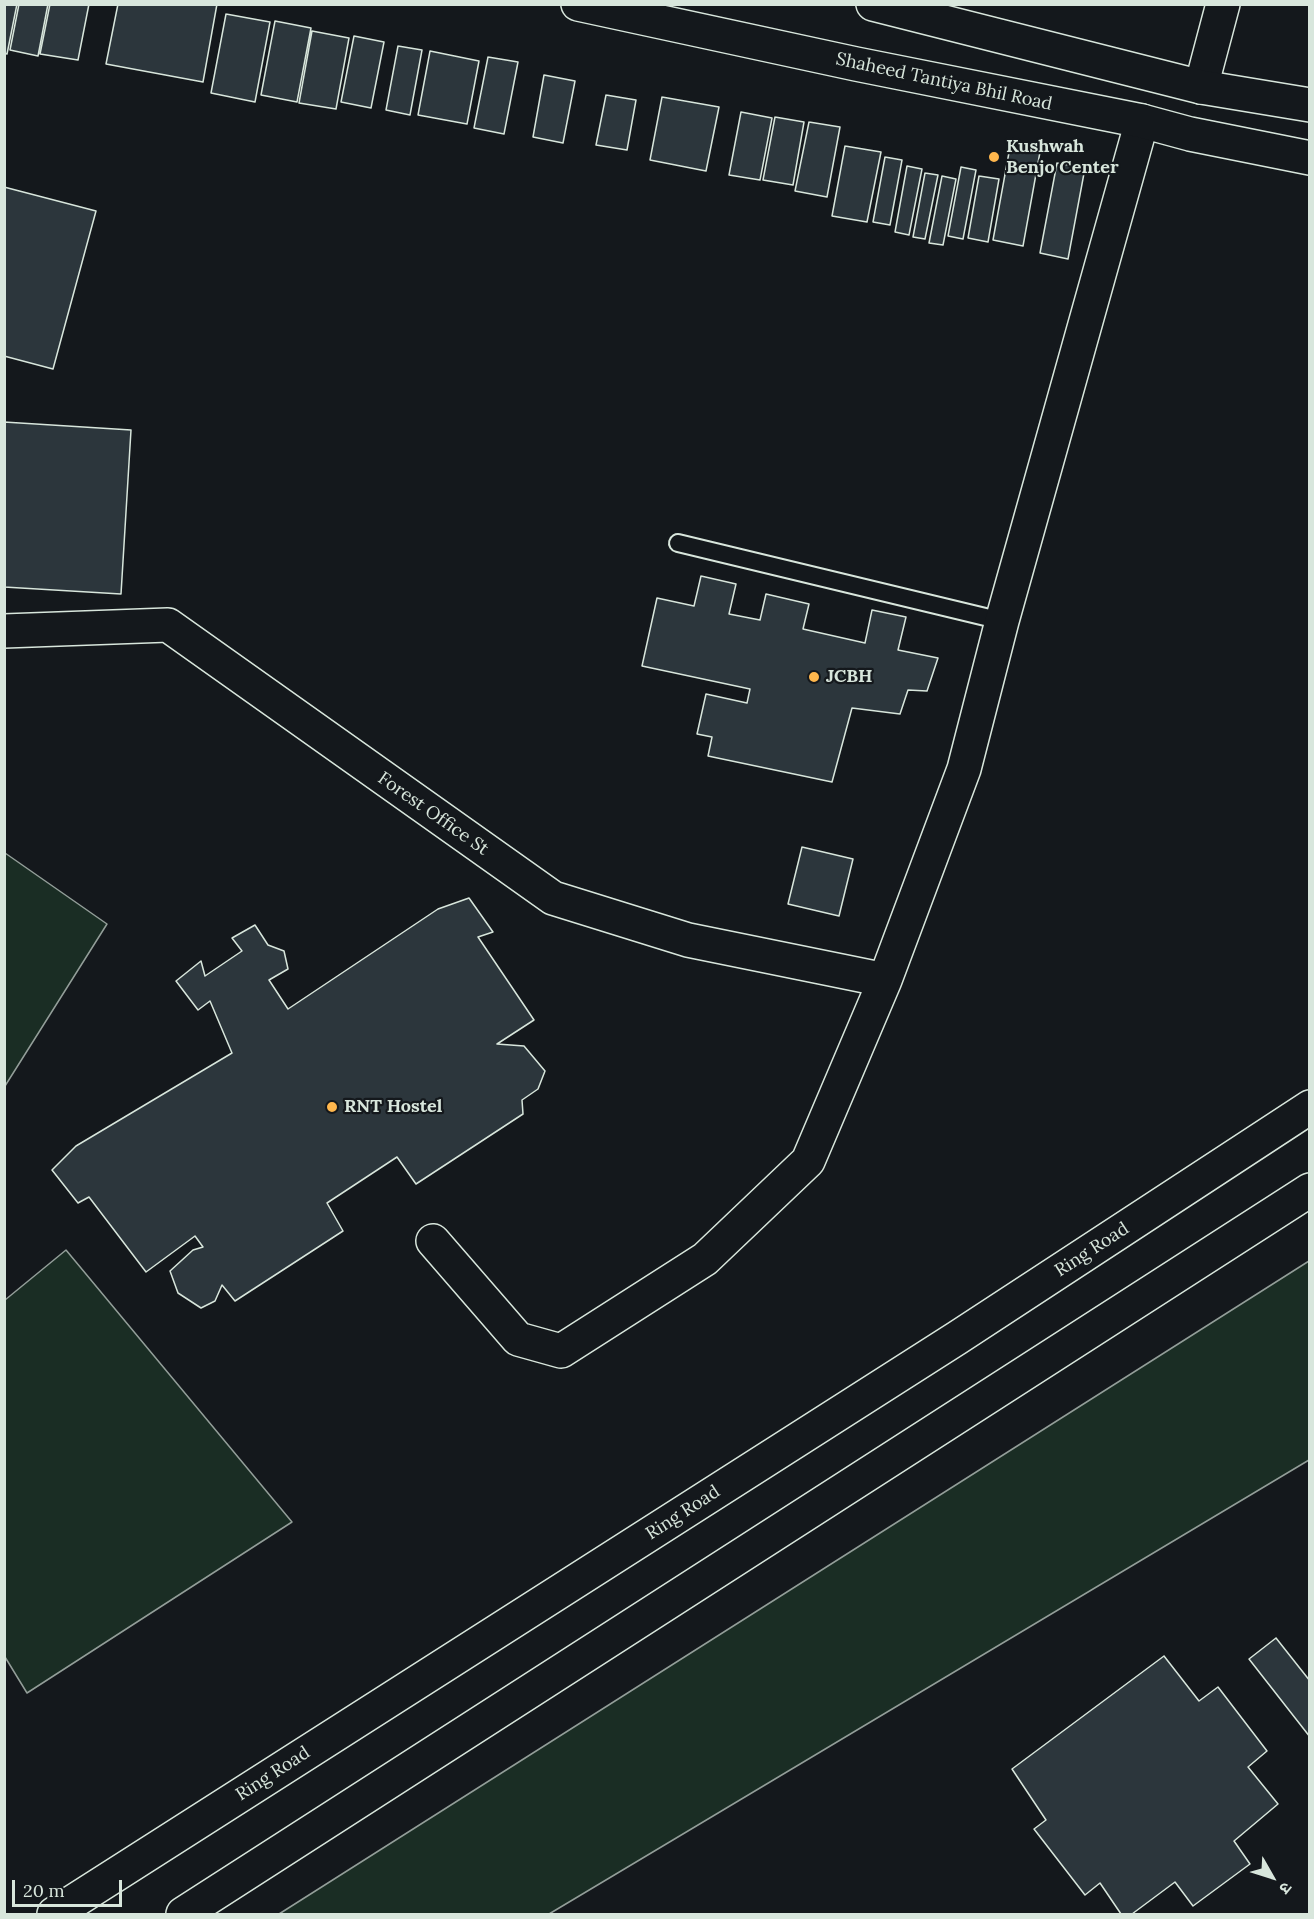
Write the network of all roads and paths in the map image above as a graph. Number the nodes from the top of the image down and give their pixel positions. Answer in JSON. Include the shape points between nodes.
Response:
{"nodes":[{"id":1,"x":578,"y":4,"type":"edge"},
{"id":2,"x":873,"y":4,"type":"edge"},
{"id":3,"x":1223,"y":4,"type":"edge"},
{"id":4,"x":1201,"y":87,"type":"junction"},
{"id":5,"x":1310,"y":105,"type":"edge"},
{"id":6,"x":1142,"y":121,"type":"junction"},
{"id":7,"x":1310,"y":158,"type":"edge"},
{"id":8,"x":678,"y":543,"type":"dead end"},
{"id":9,"x":1002,"y":621,"type":"junction"},
{"id":10,"x":4,"y":631,"type":"edge"},
{"id":11,"x":885,"y":980,"type":"junction"},
{"id":12,"x":1310,"y":1107,"type":"edge"},
{"id":13,"x":1310,"y":1190,"type":"edge"},
{"id":14,"x":433,"y":1242,"type":"dead end"},
{"id":15,"x":54,"y":1914,"type":"edge"},
{"id":16,"x":183,"y":1914,"type":"edge"}],
"edges":[{"from":1,"to":6,"type":"main road","name":"Shaheed Tantiya Bhil Road"},
{"from":2,"to":4,"type":"main road"},
{"from":3,"to":4,"type":"main road"},
{"from":4,"to":5,"type":"main road"},
{"from":6,"to":7,"type":"main road","name":"Shaheed Tantiya Bhil Road"},
{"from":6,"to":9,"type":"main road"},
{"from":8,"to":9,"type":"lane"},
{"from":9,"to":11,"type":"main road","via":[[964,769]]},
{"from":10,"to":11,"type":"main road","name":"Forest Office St","via":[[168,625],[553,898],[688,940]]},
{"from":11,"to":14,"type":"main road","via":[[808,1161],[705,1259],[561,1351],[518,1339]]},
{"from":12,"to":15,"type":"main road","name":"Ring Road","via":[[957,1338]]},
{"from":13,"to":16,"type":"main road"}]}
